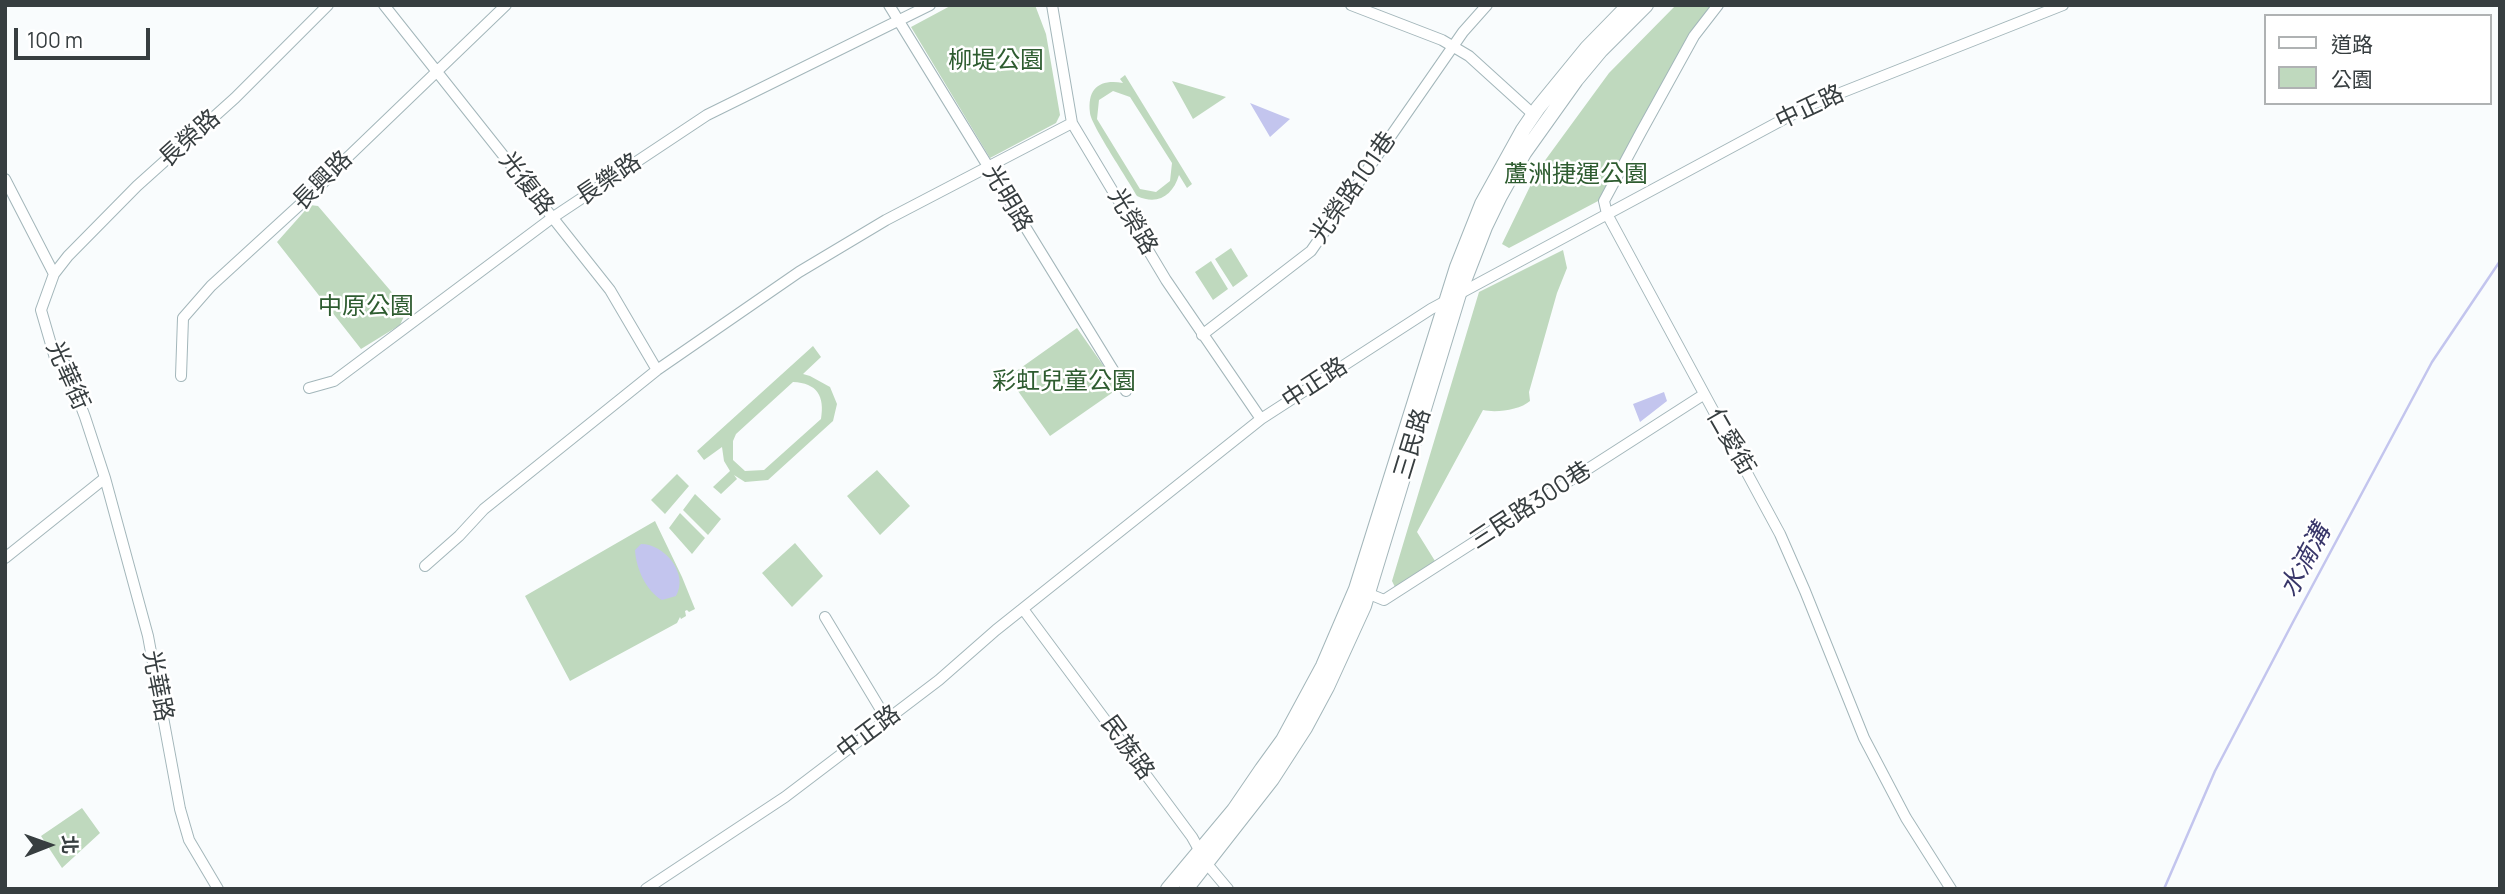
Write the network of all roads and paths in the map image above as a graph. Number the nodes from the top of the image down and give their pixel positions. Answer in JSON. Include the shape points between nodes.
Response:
{"nodes":[{"id":1,"x":328,"y":5,"type":"edge"},
{"id":2,"x":384,"y":5,"type":"edge"},
{"id":3,"x":506,"y":5,"type":"edge"},
{"id":4,"x":889,"y":5,"type":"edge"},
{"id":5,"x":930,"y":5,"type":"edge"},
{"id":6,"x":1052,"y":5,"type":"edge"},
{"id":7,"x":1351,"y":5,"type":"edge"},
{"id":8,"x":1487,"y":5,"type":"edge"},
{"id":9,"x":1629,"y":5,"type":"edge"},
{"id":10,"x":1646,"y":5,"type":"edge"},
{"id":11,"x":1718,"y":5,"type":"edge"},
{"id":12,"x":2063,"y":5,"type":"edge"},
{"id":13,"x":899,"y":21,"type":"junction"},
{"id":14,"x":1453,"y":47,"type":"junction"},
{"id":15,"x":438,"y":72,"type":"junction"},
{"id":16,"x":1534,"y":115,"type":"junction"},
{"id":17,"x":1072,"y":123,"type":"junction"},
{"id":18,"x":988,"y":168,"type":"junction"},
{"id":19,"x":5,"y":179,"type":"edge"},
{"id":20,"x":1607,"y":214,"type":"junction"},
{"id":21,"x":552,"y":218,"type":"junction"},
{"id":22,"x":54,"y":274,"type":"junction"},
{"id":23,"x":1452,"y":297,"type":"junction"},
{"id":24,"x":1202,"y":335,"type":"junction"},
{"id":25,"x":657,"y":370,"type":"junction"},
{"id":26,"x":181,"y":376,"type":"dead end"},
{"id":27,"x":309,"y":388,"type":"dead end"},
{"id":28,"x":1126,"y":391,"type":"dead end"},
{"id":29,"x":1703,"y":396,"type":"junction"},
{"id":30,"x":1261,"y":419,"type":"junction"},
{"id":31,"x":105,"y":478,"type":"junction"},
{"id":32,"x":5,"y":558,"type":"edge"},
{"id":33,"x":425,"y":566,"type":"dead end"},
{"id":34,"x":1362,"y":591,"type":"junction"},
{"id":35,"x":1023,"y":609,"type":"junction"},
{"id":36,"x":825,"y":617,"type":"dead end"},
{"id":37,"x":887,"y":720,"type":"junction"},
{"id":38,"x":1200,"y":850,"type":"junction"},
{"id":39,"x":1208,"y":864,"type":"junction"},
{"id":40,"x":668,"y":876,"type":"junction"},
{"id":41,"x":218,"y":889,"type":"edge"},
{"id":42,"x":646,"y":889,"type":"edge"},
{"id":43,"x":673,"y":889,"type":"edge"},
{"id":44,"x":1168,"y":889,"type":"edge"},
{"id":45,"x":1186,"y":889,"type":"edge"},
{"id":46,"x":1228,"y":889,"type":"edge"},
{"id":47,"x":1951,"y":889,"type":"edge"}],
"edges":[{"from":1,"to":22,"type":"street","name":"長榮路","via":[[235,98],[137,186]]},
{"from":2,"to":15,"type":"street","name":"光復路"},
{"from":3,"to":15,"type":"street","name":"長興路"},
{"from":4,"to":13,"type":"street","name":"光明路"},
{"from":5,"to":13,"type":"street","name":"長樂路"},
{"from":6,"to":17,"type":"street","name":"光榮路"},
{"from":7,"to":14,"type":"street"},
{"from":8,"to":14,"type":"street","name":"光榮路101巷"},
{"from":9,"to":16,"type":"main road","name":"三民路","via":[[1587,48]]},
{"from":10,"to":23,"type":"main road","name":"三民路","via":[[1576,80],[1524,153]]},
{"from":11,"to":20,"type":"street","via":[[1694,36],[1604,201]]},
{"from":12,"to":20,"type":"street","name":"中正路","via":[[1810,105]]},
{"from":13,"to":18,"type":"street","name":"光明路"},
{"from":13,"to":21,"type":"street","name":"長樂路","via":[[707,114]]},
{"from":14,"to":16,"type":"street"},
{"from":14,"to":24,"type":"street","name":"光榮路101巷","via":[[1311,251]]},
{"from":15,"to":21,"type":"street","name":"光復路"},
{"from":15,"to":26,"type":"street","name":"長興路","via":[[211,286],[183,318]]},
{"from":16,"to":23,"type":"main road","name":"三民路","via":[[1482,204],[1457,267]]},
{"from":17,"to":18,"type":"street"},
{"from":17,"to":24,"type":"street","name":"光榮路"},
{"from":18,"to":25,"type":"street","via":[[886,220],[799,272]]},
{"from":18,"to":28,"type":"street","name":"光明路"},
{"from":19,"to":22,"type":"street"},
{"from":20,"to":23,"type":"street","name":"中正路"},
{"from":20,"to":29,"type":"street","name":"仁愛街"},
{"from":21,"to":25,"type":"street","name":"光復路","via":[[610,290]]},
{"from":21,"to":27,"type":"street","name":"長樂路","via":[[334,381]]},
{"from":22,"to":31,"type":"street","name":"光華街","via":[[41,310],[45,327],[55,358],[65,364]]},
{"from":23,"to":30,"type":"street","name":"中正路"},
{"from":23,"to":34,"type":"main road","name":"三民路"},
{"from":24,"to":30,"type":"street","name":"光榮路"},
{"from":25,"to":33,"type":"street","via":[[484,509]]},
{"from":29,"to":34,"type":"street","name":"三民路300巷","via":[[1384,600]]},
{"from":29,"to":47,"type":"street","name":"仁愛街","via":[[1780,534],[1864,738],[1906,818]]},
{"from":30,"to":35,"type":"street","name":"中正路"},
{"from":31,"to":32,"type":"street"},
{"from":31,"to":41,"type":"street","name":"光華路","via":[[148,636],[180,809],[189,840]]},
{"from":34,"to":38,"type":"main road","name":"三民路","via":[[1283,740]]},
{"from":34,"to":39,"type":"main road","name":"三民路","via":[[1326,687],[1305,728]]},
{"from":35,"to":37,"type":"street","name":"中正路"},
{"from":35,"to":38,"type":"street","name":"民族路"},
{"from":36,"to":37,"type":"street"},
{"from":37,"to":40,"type":"street","name":"中正路","via":[[785,797]]},
{"from":38,"to":39,"type":"street","name":"民族路"},
{"from":38,"to":44,"type":"main road","name":"三民路"},
{"from":39,"to":45,"type":"main road","name":"三民路"},
{"from":39,"to":46,"type":"street","name":"民族路"},
{"from":40,"to":42,"type":"street","name":"中正路"},
{"from":40,"to":43,"type":"street"}]}
